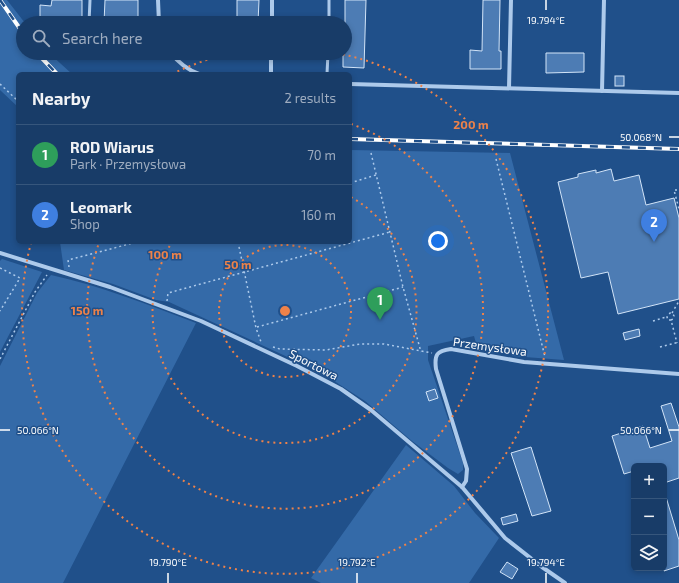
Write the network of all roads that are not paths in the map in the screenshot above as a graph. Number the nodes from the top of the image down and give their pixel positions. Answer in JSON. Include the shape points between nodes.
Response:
{"nodes":[{"id":1,"x":90,"y":0,"type":"edge"},
{"id":2,"x":158,"y":0,"type":"edge"},
{"id":3,"x":272,"y":0,"type":"edge"},
{"id":4,"x":330,"y":0,"type":"edge"},
{"id":5,"x":511,"y":0,"type":"edge"},
{"id":6,"x":604,"y":0,"type":"edge"},
{"id":7,"x":89,"y":16,"type":"edge"},
{"id":8,"x":159,"y":16,"type":"edge"},
{"id":9,"x":272,"y":16,"type":"edge"},
{"id":10,"x":329,"y":16,"type":"edge"},
{"id":11,"x":177,"y":60,"type":"edge"},
{"id":12,"x":271,"y":60,"type":"edge"},
{"id":13,"x":328,"y":60,"type":"edge"},
{"id":14,"x":194,"y":72,"type":"edge"},
{"id":15,"x":270,"y":72,"type":"edge"},
{"id":16,"x":327,"y":72,"type":"edge"},
{"id":17,"x":352,"y":84,"type":"edge"},
{"id":18,"x":509,"y":88,"type":"junction"},
{"id":19,"x":602,"y":91,"type":"junction"},
{"id":20,"x":679,"y":93,"type":"edge"},
{"id":21,"x":0,"y":253,"type":"edge"},
{"id":22,"x":679,"y":374,"type":"edge"},
{"id":23,"x":462,"y":487,"type":"junction"},
{"id":24,"x":565,"y":583,"type":"edge"}],
"edges":[{"from":1,"to":7,"type":"lane"},
{"from":2,"to":8,"type":"street"},
{"from":3,"to":9,"type":"street"},
{"from":4,"to":10,"type":"lane"},
{"from":5,"to":18,"type":"street"},
{"from":6,"to":19,"type":"street"},
{"from":11,"to":14,"type":"street"},
{"from":12,"to":15,"type":"street"},
{"from":13,"to":16,"type":"lane"},
{"from":17,"to":18,"type":"street"},
{"from":18,"to":19,"type":"street"},
{"from":19,"to":20,"type":"street"},
{"from":21,"to":23,"type":"street","name":"Sportowa","via":[[110,288],[201,321],[297,366],[341,389],[371,410]]},
{"from":22,"to":23,"type":"street","name":"Przemysłowa","via":[[524,362],[451,349],[438,353],[436,369],[467,469],[467,477]]},
{"from":23,"to":24,"type":"street","name":"Sportowa","via":[[505,538]]}]}
